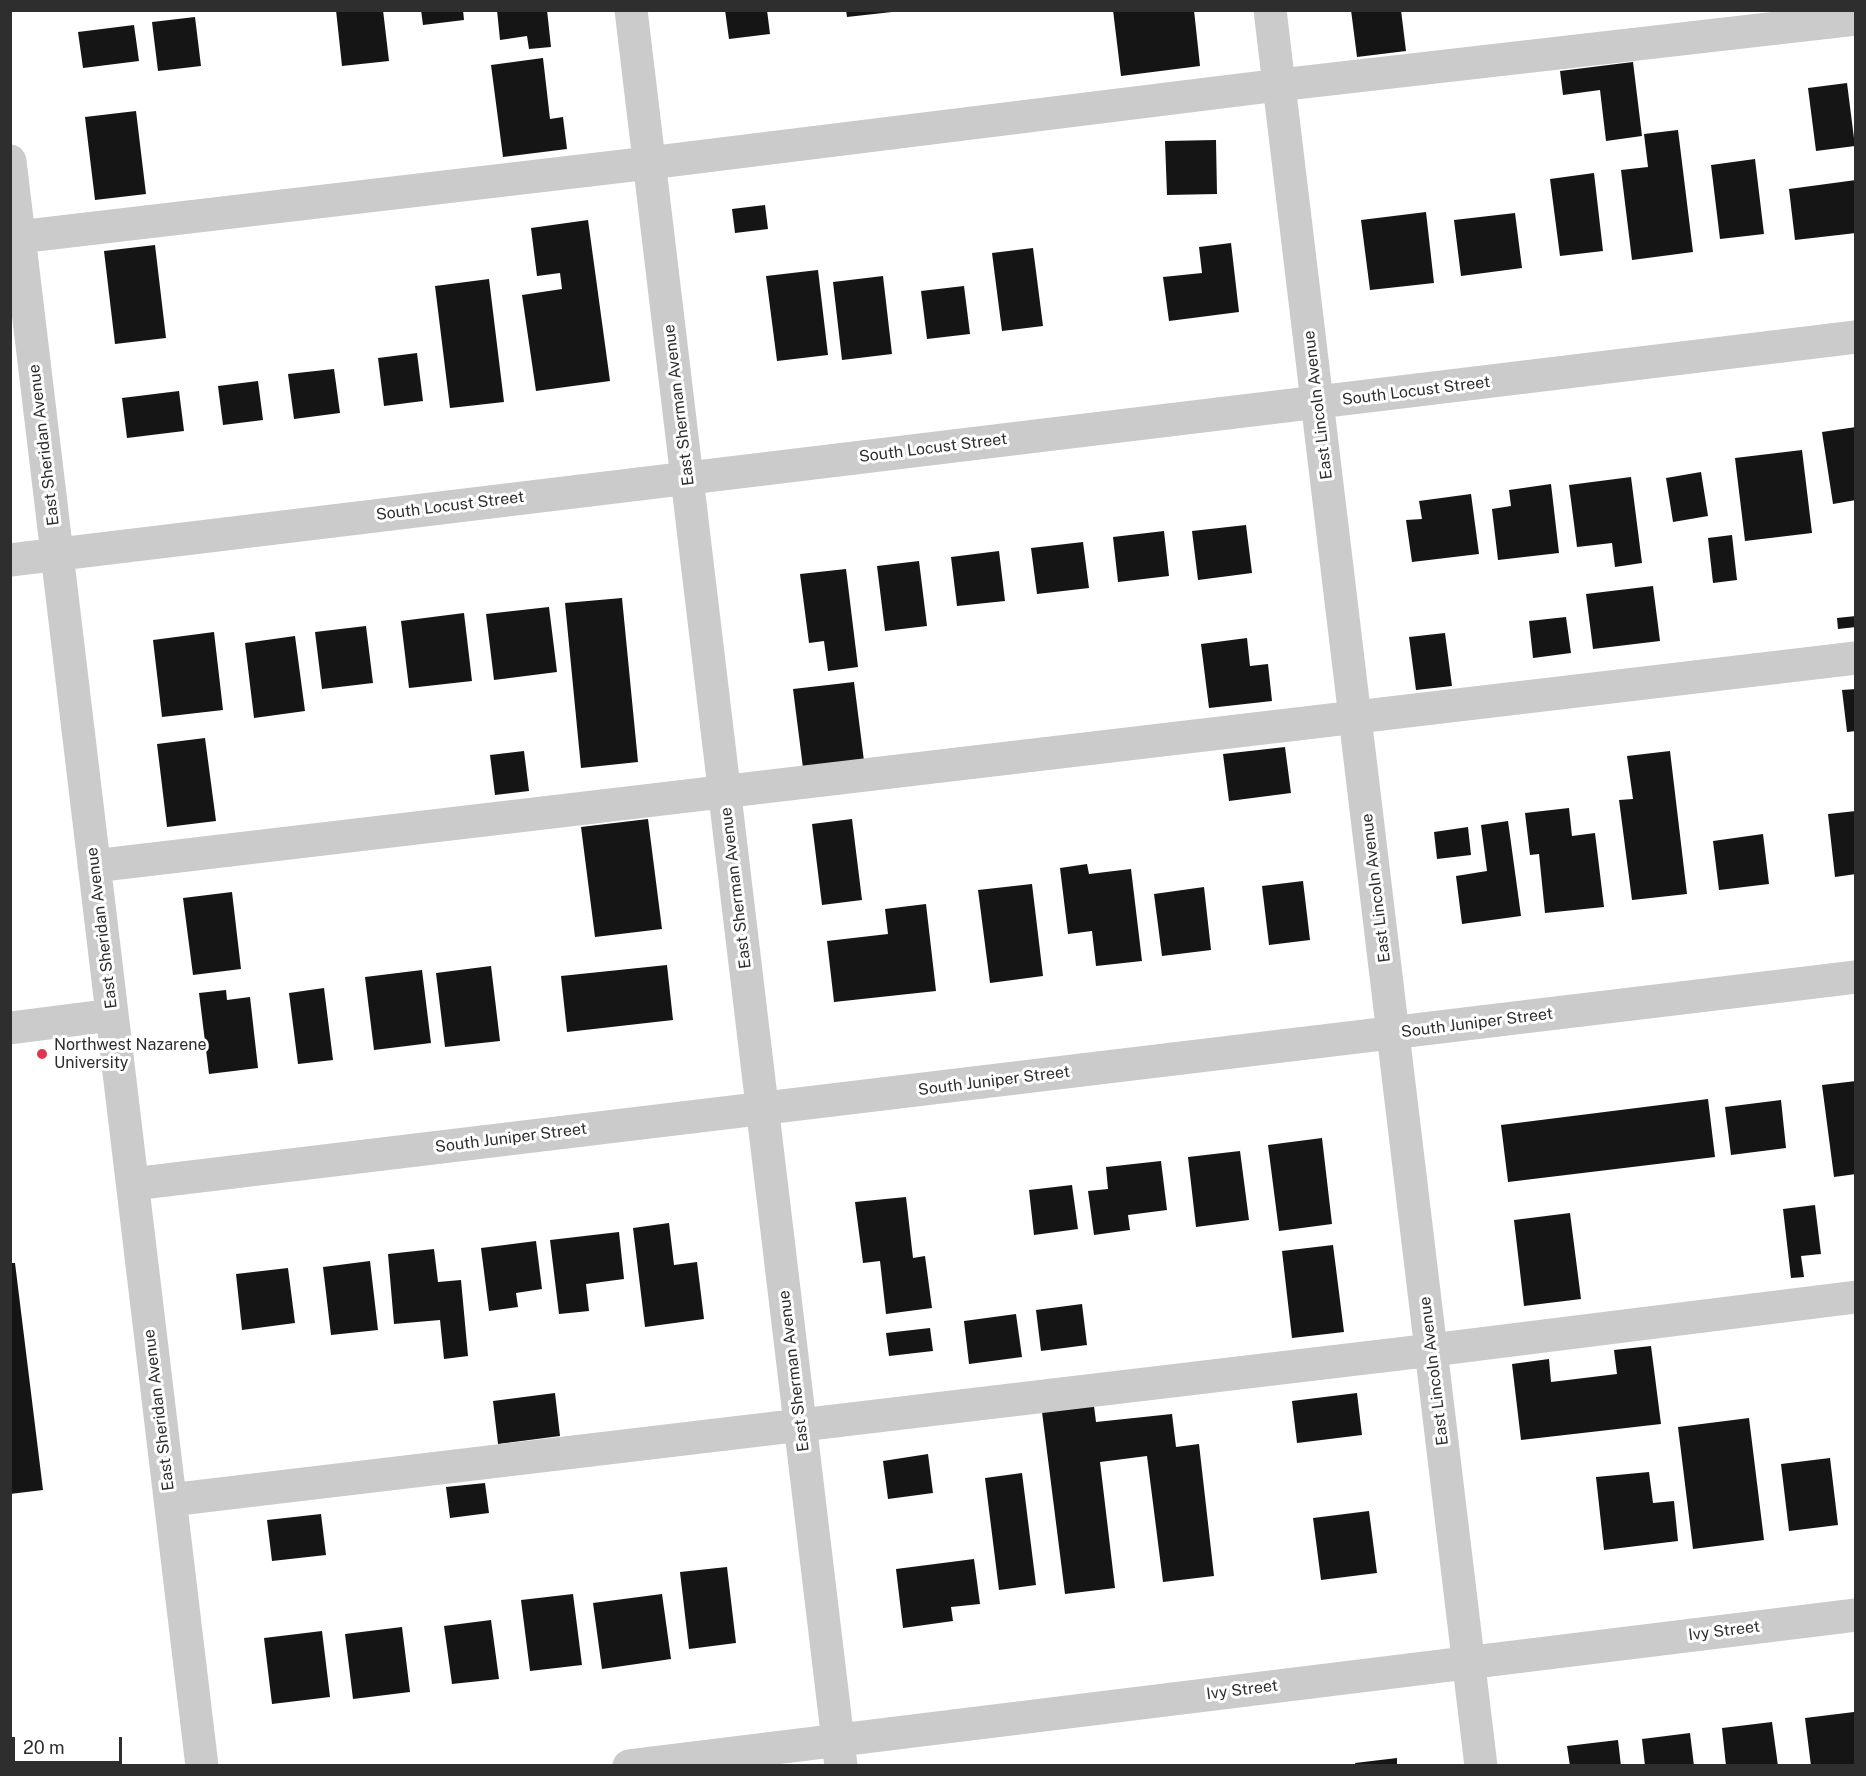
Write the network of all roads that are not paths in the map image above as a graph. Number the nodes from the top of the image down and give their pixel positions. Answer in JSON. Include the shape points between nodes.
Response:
{"nodes":[{"id":1,"x":631,"y":10,"type":"edge"},
{"id":2,"x":1270,"y":10,"type":"edge"},
{"id":3,"x":1856,"y":19,"type":"edge"},
{"id":4,"x":1279,"y":85,"type":"junction"},
{"id":5,"x":10,"y":161,"type":"edge"},
{"id":6,"x":649,"y":164,"type":"junction"},
{"id":7,"x":15,"y":237,"type":"edge"},
{"id":8,"x":1856,"y":337,"type":"edge"},
{"id":9,"x":1318,"y":402,"type":"junction"},
{"id":10,"x":687,"y":477,"type":"junction"},
{"id":11,"x":57,"y":555,"type":"junction"},
{"id":12,"x":10,"y":560,"type":"edge"},
{"id":13,"x":1856,"y":658,"type":"edge"},
{"id":14,"x":1355,"y":717,"type":"junction"},
{"id":15,"x":725,"y":793,"type":"junction"},
{"id":16,"x":94,"y":866,"type":"junction"},
{"id":17,"x":1856,"y":977,"type":"edge"},
{"id":18,"x":112,"y":1015,"type":"junction"},
{"id":19,"x":10,"y":1028,"type":"edge"},
{"id":20,"x":1393,"y":1033,"type":"junction"},
{"id":21,"x":763,"y":1108,"type":"junction"},
{"id":22,"x":132,"y":1184,"type":"junction"},
{"id":23,"x":1856,"y":1298,"type":"edge"},
{"id":24,"x":1432,"y":1350,"type":"junction"},
{"id":25,"x":801,"y":1425,"type":"junction"},
{"id":26,"x":170,"y":1500,"type":"junction"},
{"id":27,"x":1856,"y":1615,"type":"edge"},
{"id":28,"x":1469,"y":1662,"type":"junction"},
{"id":29,"x":840,"y":1753,"type":"edge"},
{"id":30,"x":202,"y":1766,"type":"edge"},
{"id":31,"x":629,"y":1766,"type":"edge"},
{"id":32,"x":1481,"y":1766,"type":"edge"}],
"edges":[{"from":1,"to":6,"type":"street","name":"East Sherman Avenue"},
{"from":2,"to":4,"type":"street","name":"East Lincoln Avenue"},
{"from":3,"to":4,"type":"street"},
{"from":4,"to":6,"type":"street"},
{"from":4,"to":9,"type":"street","name":"East Lincoln Avenue"},
{"from":5,"to":7,"type":"street","name":"East Sheridan Avenue"},
{"from":6,"to":7,"type":"street"},
{"from":6,"to":10,"type":"street","name":"East Sherman Avenue"},
{"from":7,"to":11,"type":"street","name":"East Sheridan Avenue"},
{"from":8,"to":9,"type":"street","name":"South Locust Street"},
{"from":9,"to":10,"type":"street","name":"South Locust Street"},
{"from":9,"to":14,"type":"street","name":"East Lincoln Avenue"},
{"from":10,"to":11,"type":"street","name":"South Locust Street"},
{"from":10,"to":15,"type":"street","name":"East Sherman Avenue"},
{"from":11,"to":12,"type":"street","name":"South Locust Street"},
{"from":11,"to":16,"type":"street","name":"East Sheridan Avenue"},
{"from":13,"to":14,"type":"street"},
{"from":14,"to":15,"type":"street"},
{"from":14,"to":20,"type":"street","name":"East Lincoln Avenue"},
{"from":15,"to":16,"type":"street"},
{"from":15,"to":21,"type":"street","name":"East Sherman Avenue"},
{"from":16,"to":18,"type":"street","name":"East Sheridan Avenue"},
{"from":17,"to":20,"type":"street","name":"South Juniper Street"},
{"from":18,"to":19,"type":"street"},
{"from":18,"to":22,"type":"street","name":"East Sheridan Avenue"},
{"from":20,"to":21,"type":"street","name":"South Juniper Street"},
{"from":20,"to":24,"type":"street","name":"East Lincoln Avenue"},
{"from":21,"to":22,"type":"street","name":"South Juniper Street"},
{"from":21,"to":25,"type":"street","name":"East Sherman Avenue"},
{"from":22,"to":26,"type":"street","name":"East Sheridan Avenue"},
{"from":23,"to":24,"type":"street"},
{"from":24,"to":25,"type":"street"},
{"from":24,"to":28,"type":"street","name":"East Lincoln Avenue"},
{"from":25,"to":26,"type":"street"},
{"from":25,"to":29,"type":"street","name":"East Sherman Avenue"},
{"from":26,"to":30,"type":"street","name":"East Sheridan Avenue"},
{"from":27,"to":28,"type":"street","name":"Ivy Street"},
{"from":28,"to":29,"type":"street","name":"Ivy Street"},
{"from":28,"to":32,"type":"street","name":"East Lincoln Avenue"},
{"from":29,"to":31,"type":"street","name":"Ivy Street"}]}
